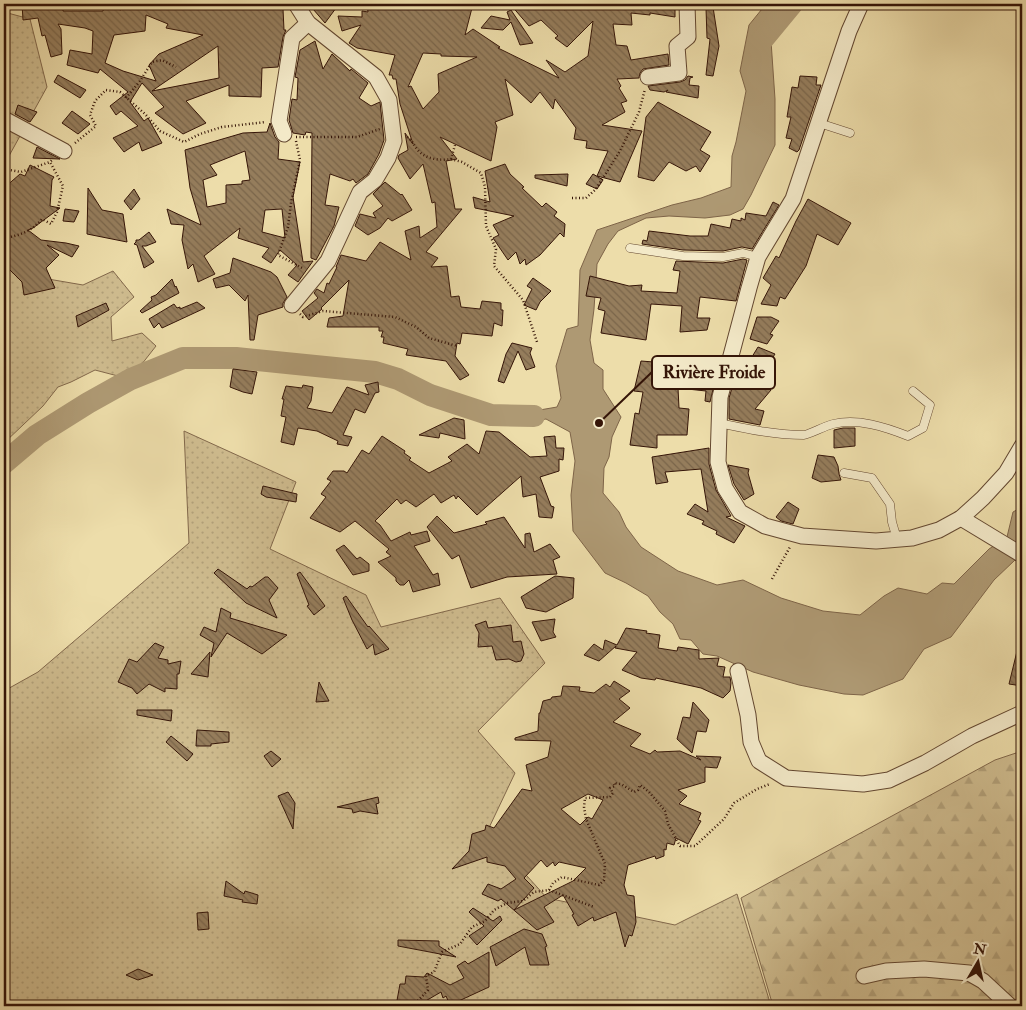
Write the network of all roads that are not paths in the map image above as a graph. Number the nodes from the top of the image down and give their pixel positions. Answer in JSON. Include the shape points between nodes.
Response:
{"nodes":[{"id":1,"x":296,"y":4,"type":"edge"},
{"id":2,"x":687,"y":4,"type":"edge"},
{"id":3,"x":861,"y":4,"type":"edge"},
{"id":4,"x":308,"y":23,"type":"junction"},
{"id":5,"x":648,"y":77,"type":"road end"},
{"id":6,"x":4,"y":119,"type":"edge"},
{"id":7,"x":819,"y":123,"type":"junction"},
{"id":8,"x":286,"y":130,"type":"road end"},
{"id":9,"x":850,"y":133,"type":"dead end"},
{"id":10,"x":64,"y":151,"type":"road end"},
{"id":11,"x":630,"y":248,"type":"dead end"},
{"id":12,"x":758,"y":257,"type":"junction"},
{"id":13,"x":292,"y":305,"type":"road end"},
{"id":14,"x":912,"y":391,"type":"dead end"},
{"id":15,"x":719,"y":423,"type":"junction"},
{"id":16,"x":1022,"y":446,"type":"edge"},
{"id":17,"x":844,"y":473,"type":"dead end"},
{"id":18,"x":961,"y":518,"type":"junction"},
{"id":19,"x":898,"y":539,"type":"junction"},
{"id":20,"x":1022,"y":554,"type":"edge"},
{"id":21,"x":738,"y":671,"type":"dead end"},
{"id":22,"x":1022,"y":713,"type":"edge"},
{"id":23,"x":864,"y":976,"type":"dead end"},
{"id":24,"x":1010,"y":1006,"type":"edge"}],
"edges":[{"from":1,"to":4,"type":"street"},
{"from":2,"to":5,"type":"street","via":[[688,37],[677,46],[679,73]]},
{"from":3,"to":7,"type":"street"},
{"from":4,"to":8,"type":"street","via":[[292,38]]},
{"from":4,"to":13,"type":"street","via":[[376,77],[389,100],[394,141],[374,180],[360,192],[328,261]]},
{"from":6,"to":10,"type":"street"},
{"from":7,"to":9,"type":"lane"},
{"from":7,"to":12,"type":"street","via":[[793,199]]},
{"from":11,"to":12,"type":"lane","via":[[683,256],[743,253]]},
{"from":12,"to":15,"type":"street","via":[[720,397]]},
{"from":14,"to":15,"type":"lane","via":[[930,404],[923,428],[908,436],[863,422],[838,423],[807,435],[765,432]]},
{"from":15,"to":19,"type":"street","via":[[718,462],[725,488],[740,512],[766,526],[802,536],[876,541]]},
{"from":16,"to":18,"type":"street","via":[[1006,473]]},
{"from":17,"to":19,"type":"lane","via":[[872,478],[890,504]]},
{"from":18,"to":19,"type":"street","via":[[940,530]]},
{"from":18,"to":20,"type":"street"},
{"from":21,"to":22,"type":"street","via":[[751,742],[759,761],[786,778],[863,784],[889,780]]},
{"from":23,"to":24,"type":"street","via":[[924,969],[969,973],[983,981]]}]}
